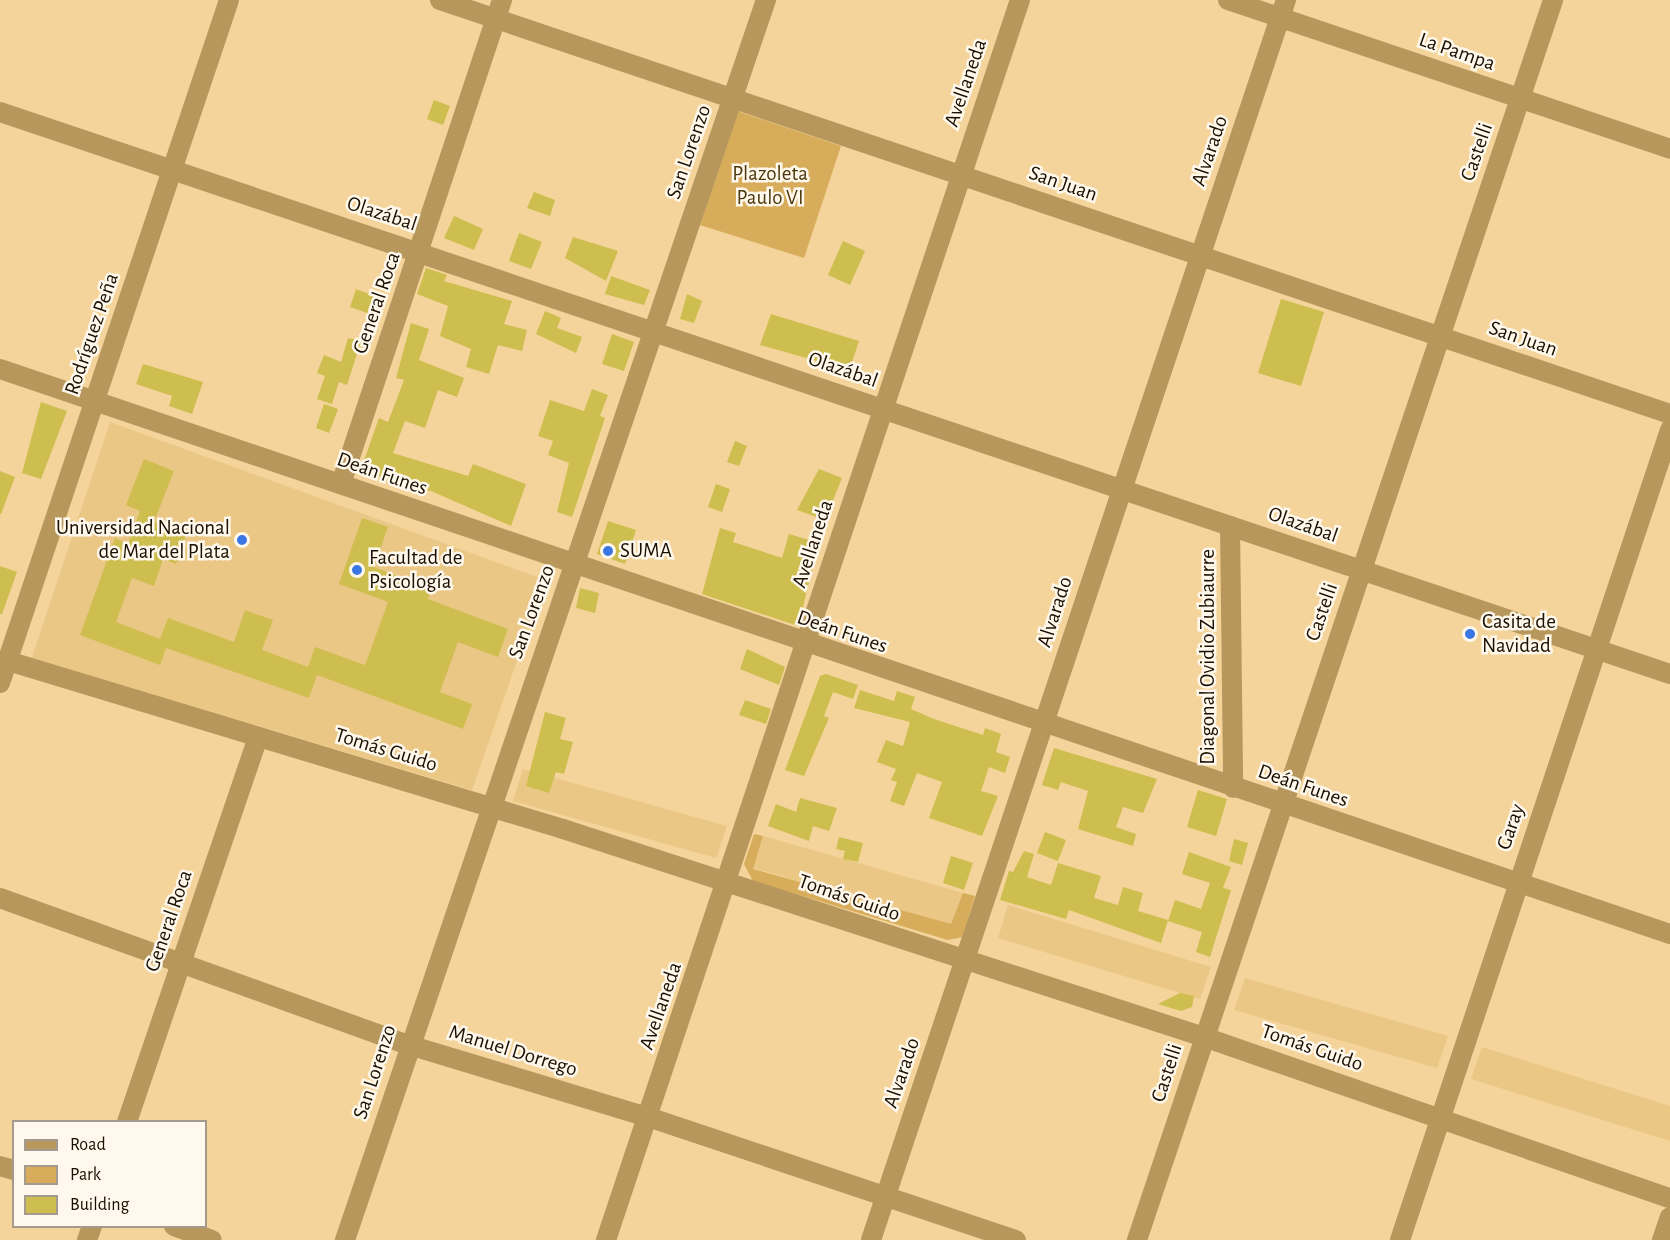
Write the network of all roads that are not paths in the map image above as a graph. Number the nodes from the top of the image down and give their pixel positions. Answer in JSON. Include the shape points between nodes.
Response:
{"nodes":[{"id":1,"x":229,"y":0,"type":"edge"},
{"id":2,"x":440,"y":0,"type":"edge"},
{"id":3,"x":502,"y":0,"type":"edge"},
{"id":4,"x":766,"y":0,"type":"edge"},
{"id":5,"x":1020,"y":0,"type":"edge"},
{"id":6,"x":1228,"y":0,"type":"edge"},
{"id":7,"x":1553,"y":0,"type":"edge"},
{"id":8,"x":1283,"y":9,"type":"edge"},
{"id":9,"x":496,"y":19,"type":"junction"},
{"id":10,"x":732,"y":98,"type":"junction"},
{"id":11,"x":1520,"y":99,"type":"junction"},
{"id":12,"x":0,"y":111,"type":"edge"},
{"id":13,"x":1670,"y":149,"type":"edge"},
{"id":14,"x":172,"y":170,"type":"junction"},
{"id":15,"x":961,"y":175,"type":"junction"},
{"id":16,"x":419,"y":252,"type":"junction"},
{"id":17,"x":1200,"y":255,"type":"junction"},
{"id":18,"x":654,"y":332,"type":"junction"},
{"id":19,"x":1440,"y":337,"type":"junction"},
{"id":20,"x":0,"y":369,"type":"edge"},
{"id":21,"x":95,"y":400,"type":"junction"},
{"id":22,"x":882,"y":409,"type":"junction"},
{"id":23,"x":1670,"y":414,"type":"edge"},
{"id":24,"x":1670,"y":430,"type":"edge"},
{"id":25,"x":341,"y":484,"type":"junction"},
{"id":26,"x":1122,"y":489,"type":"junction"},
{"id":27,"x":1230,"y":526,"type":"junction"},
{"id":28,"x":574,"y":567,"type":"junction"},
{"id":29,"x":1362,"y":570,"type":"junction"},
{"id":30,"x":806,"y":645,"type":"junction"},
{"id":31,"x":1596,"y":649,"type":"junction"},
{"id":32,"x":8,"y":660,"type":"junction"},
{"id":33,"x":1670,"y":674,"type":"edge"},
{"id":34,"x":0,"y":683,"type":"edge"},
{"id":35,"x":1043,"y":724,"type":"junction"},
{"id":36,"x":258,"y":736,"type":"junction"},
{"id":37,"x":1233,"y":788,"type":"junction"},
{"id":38,"x":1283,"y":805,"type":"junction"},
{"id":39,"x":488,"y":807,"type":"junction"},
{"id":40,"x":728,"y":883,"type":"junction"},
{"id":41,"x":1518,"y":883,"type":"junction"},
{"id":42,"x":0,"y":898,"type":"edge"},
{"id":43,"x":1670,"y":934,"type":"edge"},
{"id":44,"x":965,"y":962,"type":"junction"},
{"id":45,"x":179,"y":964,"type":"junction"},
{"id":46,"x":1204,"y":1037,"type":"junction"},
{"id":47,"x":409,"y":1045,"type":"junction"},
{"id":48,"x":1440,"y":1116,"type":"junction"},
{"id":49,"x":648,"y":1117,"type":"junction"},
{"id":50,"x":128,"y":1120,"type":"edge"},
{"id":51,"x":886,"y":1197,"type":"junction"},
{"id":52,"x":1670,"y":1198,"type":"edge"},
{"id":53,"x":1670,"y":1217,"type":"edge"},
{"id":54,"x":177,"y":1228,"type":"edge"},
{"id":55,"x":212,"y":1240,"type":"edge"},
{"id":56,"x":345,"y":1240,"type":"edge"},
{"id":57,"x":606,"y":1240,"type":"edge"},
{"id":58,"x":871,"y":1240,"type":"edge"},
{"id":59,"x":1017,"y":1240,"type":"edge"},
{"id":60,"x":1137,"y":1240,"type":"edge"},
{"id":61,"x":1400,"y":1240,"type":"edge"},
{"id":62,"x":1662,"y":1240,"type":"edge"}],
"edges":[{"from":1,"to":14,"type":"street","name":"Rodríguez Peña"},
{"from":2,"to":9,"type":"street","name":"San Juan"},
{"from":3,"to":9,"type":"street","name":"General Roca"},
{"from":4,"to":10,"type":"street","name":"San Lorenzo"},
{"from":5,"to":15,"type":"street","name":"Avellaneda"},
{"from":6,"to":8,"type":"street","name":"La Pampa"},
{"from":7,"to":11,"type":"street","name":"Castelli"},
{"from":8,"to":11,"type":"street","name":"La Pampa"},
{"from":8,"to":17,"type":"street","name":"Alvarado"},
{"from":9,"to":10,"type":"street","name":"San Juan"},
{"from":9,"to":16,"type":"street","name":"General Roca"},
{"from":10,"to":15,"type":"street","name":"San Juan"},
{"from":10,"to":18,"type":"street","name":"San Lorenzo"},
{"from":11,"to":13,"type":"street","name":"La Pampa"},
{"from":11,"to":19,"type":"street","name":"Castelli"},
{"from":12,"to":14,"type":"street","name":"Olazábal"},
{"from":14,"to":16,"type":"street","name":"Olazábal"},
{"from":14,"to":21,"type":"street","name":"Rodríguez Peña"},
{"from":15,"to":17,"type":"street","name":"San Juan"},
{"from":15,"to":22,"type":"street","name":"Avellaneda"},
{"from":16,"to":18,"type":"street","name":"Olazábal"},
{"from":16,"to":25,"type":"street","name":"General Roca"},
{"from":17,"to":19,"type":"street","name":"San Juan"},
{"from":17,"to":26,"type":"street","name":"Alvarado"},
{"from":18,"to":22,"type":"street","name":"Olazábal"},
{"from":18,"to":28,"type":"street","name":"San Lorenzo"},
{"from":19,"to":23,"type":"street","name":"San Juan"},
{"from":19,"to":29,"type":"street","name":"Castelli"},
{"from":20,"to":21,"type":"street","name":"Deán Funes"},
{"from":21,"to":25,"type":"street","name":"Deán Funes"},
{"from":21,"to":32,"type":"street","name":"Rodríguez Peña"},
{"from":22,"to":26,"type":"street","name":"Olazábal"},
{"from":22,"to":30,"type":"street","name":"Avellaneda"},
{"from":24,"to":31,"type":"street","name":"Garay"},
{"from":25,"to":28,"type":"street","name":"Deán Funes"},
{"from":26,"to":27,"type":"street","name":"Olazábal"},
{"from":26,"to":35,"type":"street","name":"Alvarado"},
{"from":27,"to":29,"type":"street","name":"Olazábal"},
{"from":27,"to":37,"type":"street","name":"Diagonal Ovidio Zubiaurre"},
{"from":28,"to":30,"type":"street","name":"Deán Funes"},
{"from":28,"to":39,"type":"street","name":"San Lorenzo"},
{"from":29,"to":31,"type":"street","name":"Olazábal"},
{"from":29,"to":38,"type":"street","name":"Castelli"},
{"from":30,"to":35,"type":"street","name":"Deán Funes"},
{"from":30,"to":40,"type":"street","name":"Avellaneda"},
{"from":31,"to":33,"type":"street","name":"Olazábal"},
{"from":31,"to":41,"type":"street","name":"Garay"},
{"from":32,"to":34,"type":"street","name":"Rodríguez Peña"},
{"from":32,"to":36,"type":"street","name":"Tomás Guido"},
{"from":35,"to":37,"type":"street","name":"Deán Funes"},
{"from":35,"to":44,"type":"street","name":"Alvarado"},
{"from":36,"to":39,"type":"street","name":"Tomás Guido"},
{"from":36,"to":45,"type":"street","name":"General Roca"},
{"from":37,"to":38,"type":"street","name":"Deán Funes"},
{"from":38,"to":41,"type":"street","name":"Deán Funes"},
{"from":38,"to":46,"type":"street","name":"Castelli"},
{"from":39,"to":40,"type":"street","name":"Tomás Guido"},
{"from":39,"to":47,"type":"street","name":"San Lorenzo"},
{"from":40,"to":44,"type":"street","name":"Tomás Guido"},
{"from":40,"to":49,"type":"street","name":"Avellaneda"},
{"from":41,"to":43,"type":"street","name":"Deán Funes"},
{"from":41,"to":48,"type":"street","name":"Garay"},
{"from":42,"to":45,"type":"street","name":"Manuel Dorrego"},
{"from":44,"to":46,"type":"street","name":"Tomás Guido"},
{"from":44,"to":51,"type":"street","name":"Alvarado"},
{"from":45,"to":47,"type":"street","name":"Manuel Dorrego"},
{"from":45,"to":50,"type":"street","name":"General Roca"},
{"from":46,"to":48,"type":"street","name":"Tomás Guido"},
{"from":46,"to":60,"type":"street","name":"Castelli"},
{"from":47,"to":49,"type":"street","name":"Manuel Dorrego"},
{"from":47,"to":56,"type":"street","name":"San Lorenzo"},
{"from":48,"to":52,"type":"street","name":"Tomás Guido"},
{"from":48,"to":61,"type":"street","name":"Garay"},
{"from":49,"to":51,"type":"street","name":"Manuel Dorrego"},
{"from":49,"to":57,"type":"street","name":"Avellaneda"},
{"from":51,"to":58,"type":"street","name":"Alvarado"},
{"from":51,"to":59,"type":"street","name":"Manuel Dorrego"},
{"from":53,"to":62,"type":"street"},
{"from":54,"to":55,"type":"street"}]}
